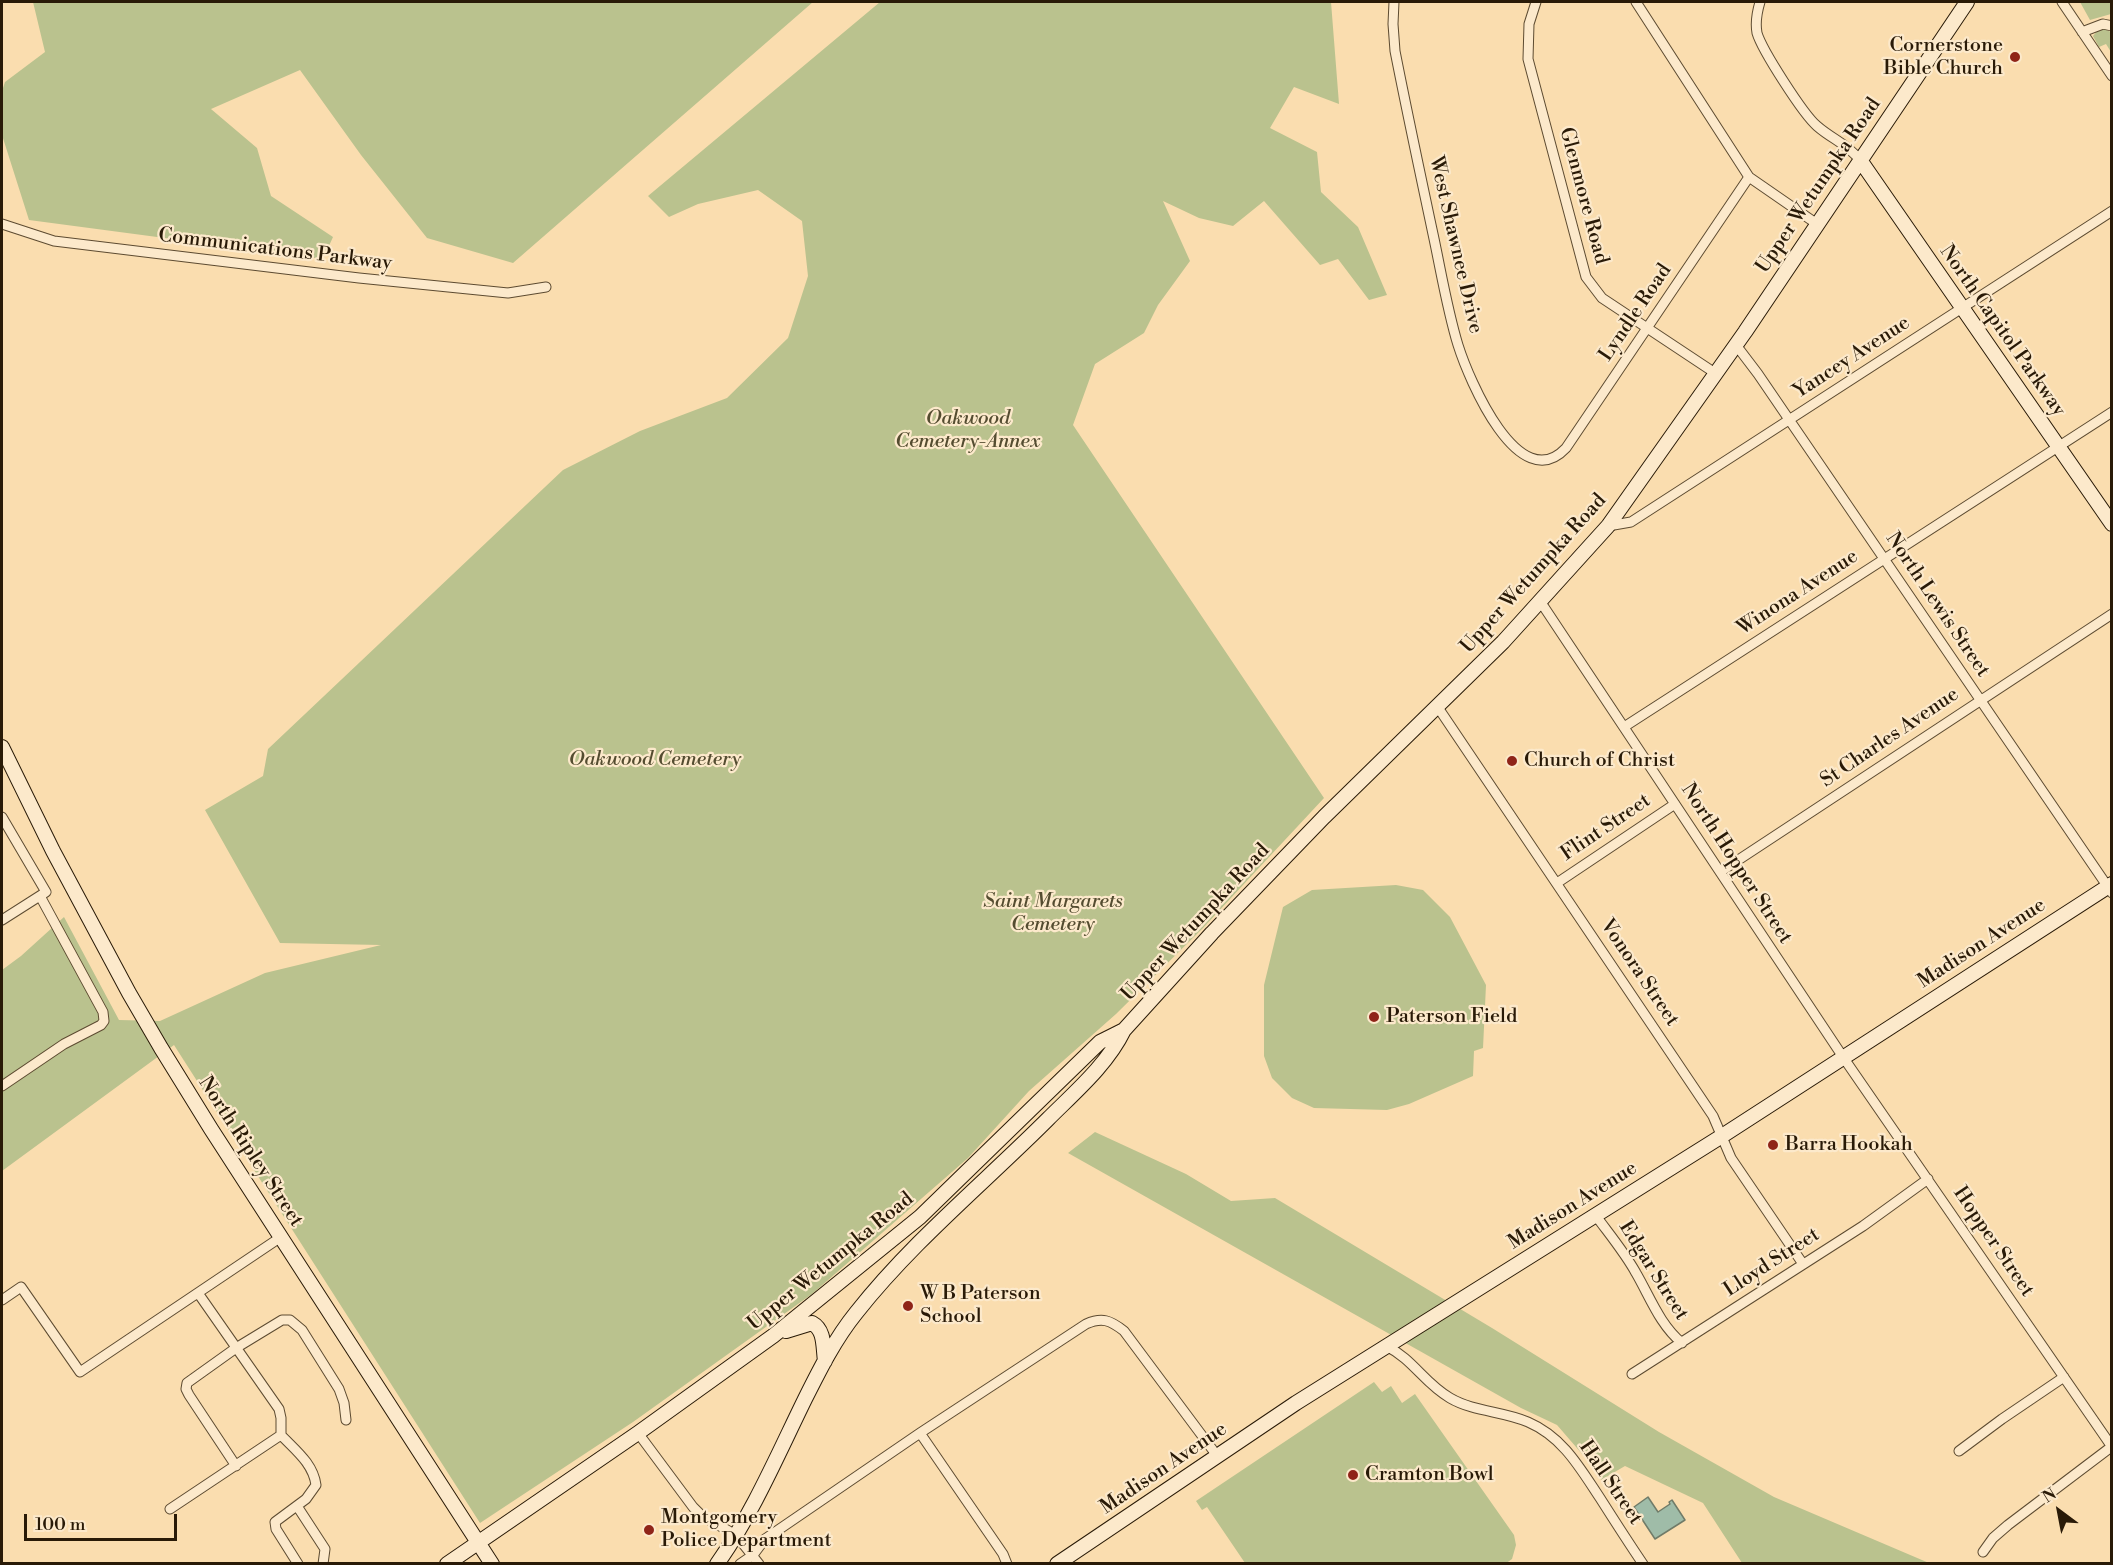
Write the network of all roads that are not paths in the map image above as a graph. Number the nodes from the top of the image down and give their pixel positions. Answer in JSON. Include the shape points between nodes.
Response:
{"nodes":[{"id":1,"x":1394,"y":2,"type":"edge"},
{"id":2,"x":1536,"y":2,"type":"edge"},
{"id":3,"x":1636,"y":2,"type":"edge"},
{"id":4,"x":1760,"y":2,"type":"edge"},
{"id":5,"x":1967,"y":2,"type":"edge"},
{"id":6,"x":2062,"y":2,"type":"edge"},
{"id":7,"x":2112,"y":26,"type":"edge"},
{"id":8,"x":2082,"y":32,"type":"junction"},
{"id":9,"x":2112,"y":76,"type":"edge"},
{"id":10,"x":1860,"y":160,"type":"junction"},
{"id":11,"x":1749,"y":177,"type":"junction"},
{"id":12,"x":2112,"y":211,"type":"edge"},
{"id":13,"x":2,"y":224,"type":"edge"},
{"id":14,"x":1817,"y":224,"type":"junction"},
{"id":15,"x":546,"y":286,"type":"dead end"},
{"id":16,"x":1963,"y":307,"type":"junction"},
{"id":17,"x":1647,"y":328,"type":"junction"},
{"id":18,"x":1736,"y":345,"type":"junction"},
{"id":19,"x":1715,"y":374,"type":"junction"},
{"id":20,"x":2112,"y":412,"type":"edge"},
{"id":21,"x":1789,"y":421,"type":"junction"},
{"id":22,"x":2058,"y":446,"type":"junction"},
{"id":23,"x":1546,"y":461,"type":"joint"},
{"id":24,"x":2112,"y":524,"type":"edge"},
{"id":25,"x":1608,"y":526,"type":"junction"},
{"id":26,"x":1884,"y":559,"type":"junction"},
{"id":27,"x":1540,"y":601,"type":"junction"},
{"id":28,"x":2112,"y":614,"type":"edge"},
{"id":29,"x":1979,"y":700,"type":"junction"},
{"id":30,"x":1437,"y":706,"type":"junction"},
{"id":31,"x":1624,"y":727,"type":"junction"},
{"id":32,"x":2,"y":747,"type":"edge"},
{"id":33,"x":6,"y":766,"type":"edge"},
{"id":34,"x":1675,"y":804,"type":"junction"},
{"id":35,"x":2,"y":817,"type":"edge"},
{"id":36,"x":1720,"y":872,"type":"junction"},
{"id":37,"x":1557,"y":883,"type":"junction"},
{"id":38,"x":2110,"y":888,"type":"edge"},
{"id":39,"x":43,"y":894,"type":"junction"},
{"id":40,"x":2,"y":920,"type":"edge"},
{"id":41,"x":1124,"y":1030,"type":"junction"},
{"id":42,"x":1843,"y":1057,"type":"junction"},
{"id":43,"x":2,"y":1086,"type":"edge"},
{"id":44,"x":1722,"y":1136,"type":"junction"},
{"id":45,"x":1928,"y":1179,"type":"junction"},
{"id":46,"x":956,"y":1184,"type":"junction"},
{"id":47,"x":968,"y":1196,"type":"junction"},
{"id":48,"x":1596,"y":1216,"type":"junction"},
{"id":49,"x":281,"y":1237,"type":"junction"},
{"id":50,"x":1803,"y":1264,"type":"junction"},
{"id":51,"x":198,"y":1293,"type":"junction"},
{"id":52,"x":2,"y":1300,"type":"edge"},
{"id":53,"x":773,"y":1336,"type":"junction"},
{"id":54,"x":1682,"y":1343,"type":"junction"},
{"id":55,"x":1386,"y":1346,"type":"junction"},
{"id":56,"x":236,"y":1348,"type":"junction"},
{"id":57,"x":825,"y":1361,"type":"junction"},
{"id":58,"x":1632,"y":1374,"type":"dead end"},
{"id":59,"x":2064,"y":1377,"type":"junction"},
{"id":60,"x":346,"y":1420,"type":"dead end"},
{"id":61,"x":638,"y":1433,"type":"junction"},
{"id":62,"x":920,"y":1433,"type":"junction"},
{"id":63,"x":280,"y":1435,"type":"junction"},
{"id":64,"x":2111,"y":1447,"type":"edge"},
{"id":65,"x":1959,"y":1451,"type":"dead end"},
{"id":66,"x":1218,"y":1456,"type":"junction"},
{"id":67,"x":236,"y":1466,"type":"junction"},
{"id":68,"x":297,"y":1506,"type":"junction"},
{"id":69,"x":170,"y":1509,"type":"dead end"},
{"id":70,"x":736,"y":1535,"type":"junction"},
{"id":71,"x":478,"y":1542,"type":"junction"},
{"id":72,"x":1983,"y":1552,"type":"dead end"},
{"id":73,"x":753,"y":1555,"type":"junction"},
{"id":74,"x":298,"y":1563,"type":"edge"},
{"id":75,"x":322,"y":1563,"type":"edge"},
{"id":76,"x":447,"y":1563,"type":"edge"},
{"id":77,"x":492,"y":1563,"type":"edge"},
{"id":78,"x":717,"y":1563,"type":"edge"},
{"id":79,"x":740,"y":1563,"type":"edge"},
{"id":80,"x":759,"y":1563,"type":"edge"},
{"id":81,"x":1007,"y":1563,"type":"edge"},
{"id":82,"x":1057,"y":1563,"type":"edge"},
{"id":83,"x":1642,"y":1563,"type":"edge"}],
"edges":[{"from":1,"to":23,"type":"street","name":"West Shawnee Drive","via":[[1397,62],[1458,345],[1480,396],[1511,444],[1525,456]]},
{"from":2,"to":17,"type":"street","name":"Glenmore Road","via":[[1529,24],[1528,59],[1582,267],[1602,298]]},
{"from":3,"to":11,"type":"street"},
{"from":4,"to":10,"type":"street","via":[[1757,32],[1769,58],[1815,125],[1849,147]]},
{"from":5,"to":10,"type":"main road","name":"Upper Wetumpka Road"},
{"from":6,"to":8,"type":"street"},
{"from":7,"to":8,"type":"street","via":[[2103,24]]},
{"from":8,"to":9,"type":"street"},
{"from":10,"to":14,"type":"main road","name":"Upper Wetumpka Road"},
{"from":10,"to":16,"type":"main road","name":"North Capitol Parkway"},
{"from":11,"to":14,"type":"street"},
{"from":11,"to":17,"type":"street","name":"Lyndle Road"},
{"from":12,"to":16,"type":"street","name":"Yancey Avenue"},
{"from":13,"to":15,"type":"street","name":"Communications Parkway","via":[[54,241],[359,278],[508,293]]},
{"from":14,"to":18,"type":"main road","name":"Upper Wetumpka Road"},
{"from":16,"to":21,"type":"street","name":"Yancey Avenue"},
{"from":16,"to":22,"type":"main road","name":"North Capitol Parkway"},
{"from":17,"to":19,"type":"street","name":"Glenmore Road"},
{"from":17,"to":23,"type":"street","name":"Lyndle Road","via":[[1566,448]]},
{"from":18,"to":19,"type":"main road","name":"Upper Wetumpka Road"},
{"from":18,"to":21,"type":"street","name":"North Lewis Street"},
{"from":19,"to":25,"type":"main road","name":"Upper Wetumpka Road"},
{"from":20,"to":22,"type":"street","name":"Winona Avenue"},
{"from":21,"to":25,"type":"street","name":"Yancey Avenue","via":[[1631,522]]},
{"from":21,"to":26,"type":"street","name":"North Lewis Street"},
{"from":22,"to":24,"type":"main road","name":"North Capitol Parkway"},
{"from":22,"to":26,"type":"street","name":"Winona Avenue"},
{"from":25,"to":27,"type":"main road","name":"Upper Wetumpka Road"},
{"from":26,"to":29,"type":"street","name":"North Lewis Street"},
{"from":26,"to":31,"type":"street","name":"Winona Avenue"},
{"from":27,"to":30,"type":"main road","name":"Upper Wetumpka Road"},
{"from":27,"to":31,"type":"street","name":"North Hopper Street"},
{"from":28,"to":29,"type":"street","name":"St Charles Avenue"},
{"from":29,"to":36,"type":"street","name":"St Charles Avenue"},
{"from":29,"to":38,"type":"street","name":"North Lewis Street"},
{"from":30,"to":37,"type":"street","name":"Vonora Street"},
{"from":30,"to":41,"type":"main road","name":"Upper Wetumpka Road","via":[[1324,817]]},
{"from":31,"to":34,"type":"street","name":"North Hopper Street"},
{"from":32,"to":33,"type":"main road","name":"North Ripley Street"},
{"from":33,"to":49,"type":"main road","name":"North Ripley Street","via":[[161,1048]]},
{"from":34,"to":36,"type":"street","name":"North Hopper Street"},
{"from":34,"to":37,"type":"street","name":"Flint Street"},
{"from":35,"to":39,"type":"street"},
{"from":36,"to":42,"type":"street","name":"North Hopper Street"},
{"from":37,"to":44,"type":"street","name":"Vonora Street","via":[[1713,1116]]},
{"from":38,"to":42,"type":"main road","name":"Madison Avenue"},
{"from":39,"to":40,"type":"street"},
{"from":39,"to":43,"type":"street","via":[[104,1021]]},
{"from":41,"to":46,"type":"main road","name":"Upper Wetumpka Road","via":[[1100,1042]]},
{"from":41,"to":47,"type":"main road","name":"Upper Wetumpka Road","via":[[1115,1048],[1075,1091]]},
{"from":42,"to":44,"type":"main road","name":"Madison Avenue"},
{"from":42,"to":45,"type":"street","name":"Hopper Street"},
{"from":44,"to":48,"type":"main road","name":"Madison Avenue"},
{"from":44,"to":50,"type":"street","name":"Vonora Street","via":[[1731,1158]]},
{"from":45,"to":50,"type":"street","name":"Lloyd Street"},
{"from":45,"to":59,"type":"street","name":"Hopper Street"},
{"from":46,"to":47,"type":"main road"},
{"from":46,"to":53,"type":"main road","name":"Upper Wetumpka Road"},
{"from":47,"to":57,"type":"main road","name":"Upper Wetumpka Road","via":[[879,1285],[843,1330]]},
{"from":48,"to":54,"type":"street","name":"Edgar Street","via":[[1636,1274],[1667,1329]]},
{"from":48,"to":55,"type":"main road","name":"Madison Avenue"},
{"from":49,"to":51,"type":"street"},
{"from":49,"to":71,"type":"main road","name":"North Ripley Street"},
{"from":50,"to":54,"type":"street","name":"Lloyd Street"},
{"from":51,"to":52,"type":"street","via":[[80,1372],[21,1287]]},
{"from":51,"to":56,"type":"street"},
{"from":53,"to":57,"type":"main road","via":[[812,1323],[822,1334]]},
{"from":53,"to":61,"type":"main road","name":"Upper Wetumpka Road"},
{"from":54,"to":58,"type":"street","name":"Lloyd Street"},
{"from":55,"to":66,"type":"main road","name":"Madison Avenue"},
{"from":55,"to":83,"type":"street","name":"Hall Street","via":[[1406,1356],[1433,1386],[1453,1400],[1521,1419],[1558,1441]]},
{"from":56,"to":60,"type":"street","via":[[282,1320],[297,1323],[339,1389]]},
{"from":56,"to":63,"type":"street","via":[[279,1410]]},
{"from":56,"to":67,"type":"street","via":[[187,1383],[186,1389]]},
{"from":57,"to":70,"type":"main road","name":"Upper Wetumpka Road"},
{"from":59,"to":64,"type":"street","name":"Hopper Street"},
{"from":59,"to":65,"type":"street"},
{"from":61,"to":70,"type":"street","via":[[693,1507]]},
{"from":61,"to":71,"type":"main road","name":"Upper Wetumpka Road"},
{"from":62,"to":66,"type":"street","via":[[1086,1324],[1102,1319],[1124,1331]]},
{"from":62,"to":73,"type":"street","via":[[765,1539]]},
{"from":62,"to":81,"type":"street"},
{"from":63,"to":67,"type":"street"},
{"from":63,"to":68,"type":"street","via":[[301,1455],[315,1478],[314,1491]]},
{"from":64,"to":72,"type":"street","via":[[2008,1525]]},
{"from":66,"to":82,"type":"main road","name":"Madison Avenue"},
{"from":67,"to":69,"type":"street"},
{"from":68,"to":74,"type":"street","via":[[275,1522]]},
{"from":68,"to":75,"type":"street","via":[[325,1549]]},
{"from":70,"to":73,"type":"street"},
{"from":70,"to":78,"type":"main road","name":"Upper Wetumpka Road"},
{"from":71,"to":76,"type":"main road","name":"Upper Wetumpka Road"},
{"from":71,"to":77,"type":"main road","name":"North Ripley Street"},
{"from":73,"to":79,"type":"street"},
{"from":73,"to":80,"type":"street"}]}
